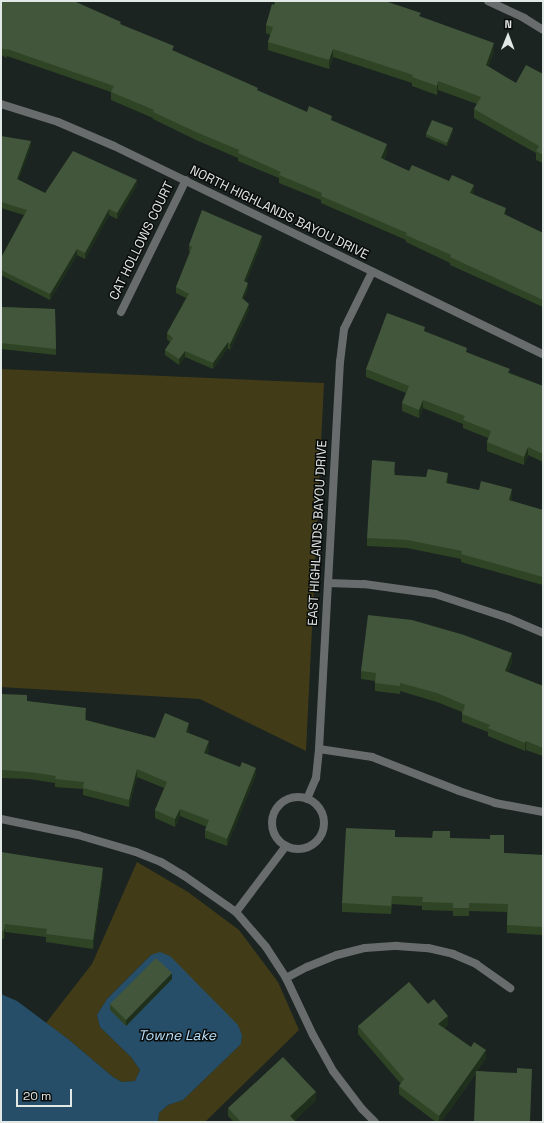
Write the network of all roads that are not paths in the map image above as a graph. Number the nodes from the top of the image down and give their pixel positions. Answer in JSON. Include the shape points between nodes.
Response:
{"nodes":[{"id":1,"x":488,"y":1,"type":"edge"},
{"id":2,"x":543,"y":30,"type":"edge"},
{"id":3,"x":1,"y":104,"type":"edge"},
{"id":4,"x":186,"y":180,"type":"junction"},
{"id":5,"x":372,"y":272,"type":"junction"},
{"id":6,"x":121,"y":312,"type":"dead end"},
{"id":7,"x":543,"y":354,"type":"edge"},
{"id":8,"x":328,"y":583,"type":"junction"},
{"id":9,"x":543,"y":633,"type":"edge"},
{"id":10,"x":318,"y":749,"type":"junction"},
{"id":11,"x":307,"y":799,"type":"junction"},
{"id":12,"x":543,"y":812,"type":"edge"},
{"id":13,"x":1,"y":819,"type":"edge"},
{"id":14,"x":286,"y":846,"type":"junction"},
{"id":15,"x":236,"y":912,"type":"junction"},
{"id":16,"x":286,"y":978,"type":"junction"},
{"id":17,"x":510,"y":988,"type":"dead end"},
{"id":18,"x":375,"y":1122,"type":"edge"}],
"edges":[{"from":1,"to":2,"type":"street"},
{"from":3,"to":4,"type":"street","name":"NORTH HIGHLANDS BAYOU DRIVE","via":[[58,122]]},
{"from":4,"to":5,"type":"street","name":"NORTH HIGHLANDS BAYOU DRIVE"},
{"from":4,"to":6,"type":"street","name":"CAT HOLLOWS COURT"},
{"from":5,"to":7,"type":"street","name":"NORTH HIGHLANDS BAYOU DRIVE"},
{"from":5,"to":8,"type":"street","name":"EAST HIGHLANDS BAYOU DRIVE","via":[[344,329]]},
{"from":8,"to":9,"type":"street","via":[[364,584],[435,594],[508,618]]},
{"from":8,"to":10,"type":"street","name":"EAST HIGHLANDS BAYOU DRIVE"},
{"from":10,"to":11,"type":"street","name":"EAST HIGHLANDS BAYOU DRIVE","via":[[316,778]]},
{"from":10,"to":12,"type":"street","via":[[372,756],[466,793]]},
{"from":11,"to":14,"type":"street","via":[[289,799],[277,808],[273,815],[274,833]]},
{"from":11,"to":14,"type":"street","via":[[322,814],[322,833],[310,846],[301,849]]},
{"from":13,"to":15,"type":"street","via":[[78,835],[136,852],[161,862],[183,875]]},
{"from":14,"to":15,"type":"street"},
{"from":15,"to":16,"type":"street","via":[[266,947]]},
{"from":16,"to":17,"type":"street","via":[[337,955],[365,948],[397,946],[428,948],[453,954],[476,964]]},
{"from":16,"to":18,"type":"street","via":[[333,1070]]}]}
